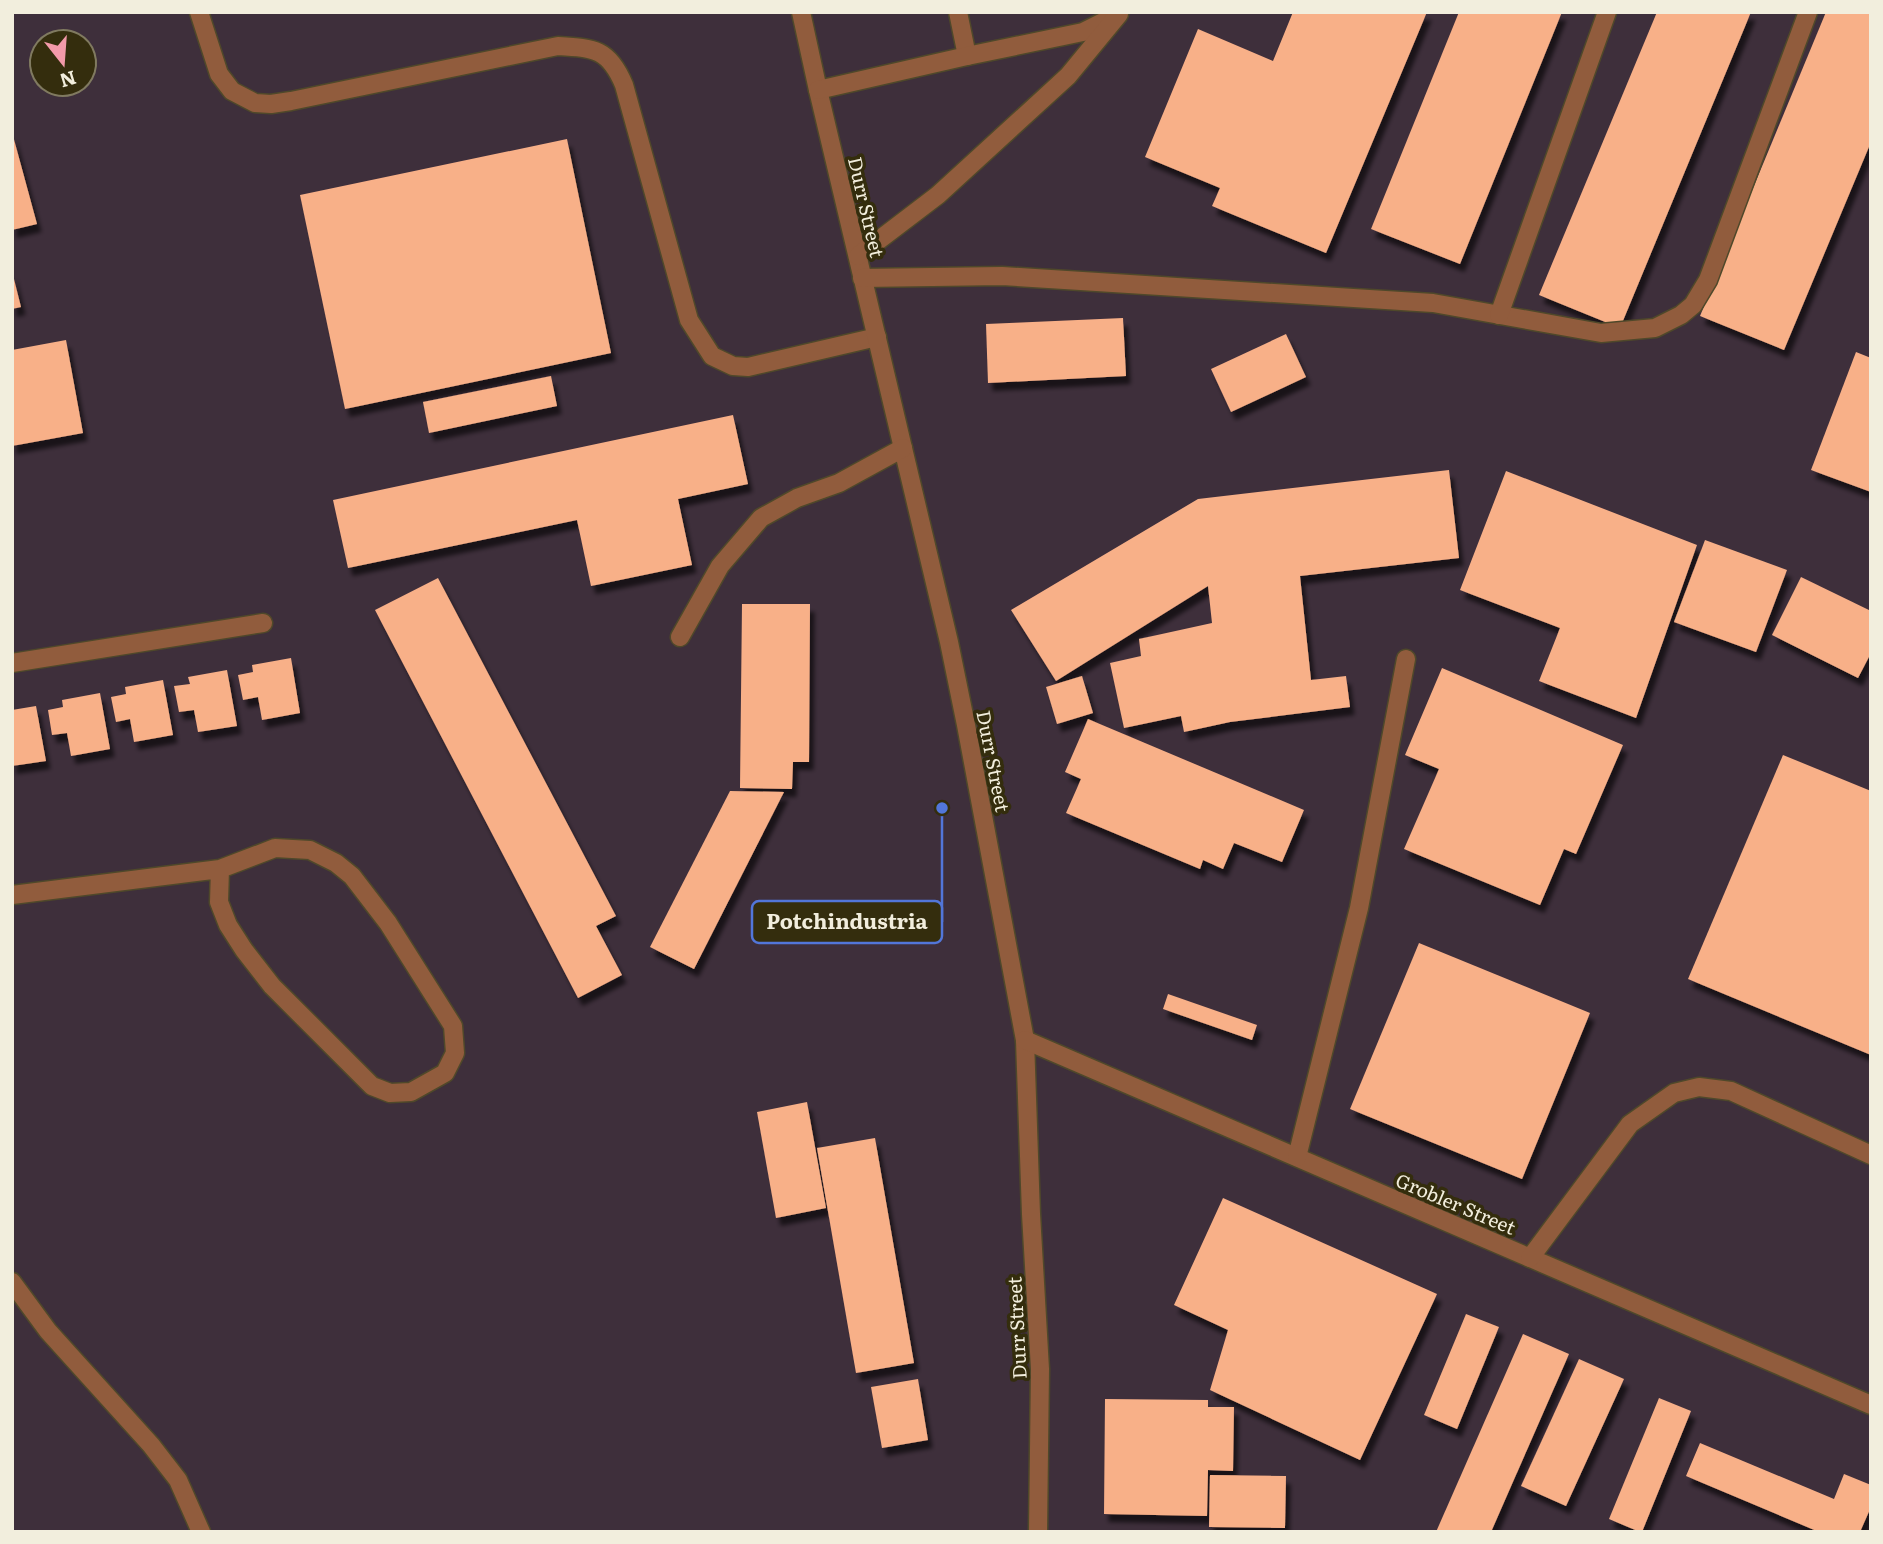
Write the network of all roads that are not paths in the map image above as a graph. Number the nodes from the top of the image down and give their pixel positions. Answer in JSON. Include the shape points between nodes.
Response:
{"nodes":[{"id":1,"x":199,"y":12,"type":"edge"},
{"id":2,"x":801,"y":12,"type":"edge"},
{"id":3,"x":958,"y":12,"type":"edge"},
{"id":4,"x":1607,"y":12,"type":"edge"},
{"id":5,"x":1808,"y":12,"type":"edge"},
{"id":6,"x":1119,"y":13,"type":"edge"},
{"id":7,"x":967,"y":56,"type":"junction"},
{"id":8,"x":818,"y":90,"type":"junction"},
{"id":9,"x":858,"y":257,"type":"junction"},
{"id":10,"x":862,"y":278,"type":"junction"},
{"id":11,"x":1499,"y":315,"type":"junction"},
{"id":12,"x":877,"y":338,"type":"junction"},
{"id":13,"x":903,"y":448,"type":"junction"},
{"id":14,"x":263,"y":623,"type":"dead end"},
{"id":15,"x":680,"y":637,"type":"dead end"},
{"id":16,"x":1406,"y":659,"type":"dead end"},
{"id":17,"x":12,"y":663,"type":"edge"},
{"id":18,"x":220,"y":869,"type":"junction"},
{"id":19,"x":12,"y":895,"type":"edge"},
{"id":20,"x":1025,"y":1040,"type":"junction"},
{"id":21,"x":1871,"y":1155,"type":"edge"},
{"id":22,"x":1297,"y":1157,"type":"junction"},
{"id":23,"x":1530,"y":1258,"type":"junction"},
{"id":24,"x":12,"y":1282,"type":"edge"},
{"id":25,"x":1871,"y":1405,"type":"edge"},
{"id":26,"x":201,"y":1532,"type":"edge"},
{"id":27,"x":1038,"y":1532,"type":"edge"}],
"edges":[{"from":1,"to":12,"type":"street","via":[[219,74],[232,90],[256,103],[291,101],[558,46],[585,47],[605,55],[624,85],[689,320],[712,356],[748,367]]},
{"from":2,"to":8,"type":"street","name":"Durr Street"},
{"from":3,"to":7,"type":"street"},
{"from":4,"to":11,"type":"street"},
{"from":5,"to":11,"type":"street","via":[[1708,280],[1693,305],[1655,328],[1601,333]]},
{"from":6,"to":7,"type":"street","via":[[1083,33]]},
{"from":6,"to":9,"type":"street","via":[[1068,76],[937,195]]},
{"from":7,"to":8,"type":"street"},
{"from":8,"to":9,"type":"street","name":"Durr Street"},
{"from":9,"to":10,"type":"street","name":"Durr Street"},
{"from":10,"to":11,"type":"street","via":[[1002,276],[1433,303]]},
{"from":10,"to":12,"type":"street","name":"Durr Street"},
{"from":12,"to":13,"type":"street","name":"Durr Street"},
{"from":13,"to":15,"type":"street","via":[[761,518],[720,566]]},
{"from":13,"to":20,"type":"street","name":"Durr Street","via":[[966,724]]},
{"from":14,"to":17,"type":"street"},
{"from":16,"to":22,"type":"street","via":[[1359,908]]},
{"from":18,"to":18,"type":"street","via":[[219,902],[244,950],[272,986],[372,1086],[390,1093],[411,1092],[445,1073],[456,1053],[453,1026],[388,923],[352,876],[310,850],[275,848]]},
{"from":18,"to":19,"type":"street"},
{"from":20,"to":22,"type":"street","name":"Grobler Street"},
{"from":20,"to":27,"type":"street","name":"Durr Street","via":[[1040,1369]]},
{"from":21,"to":23,"type":"street","via":[[1731,1091],[1699,1087],[1674,1093],[1630,1124]]},
{"from":22,"to":23,"type":"street","name":"Grobler Street"},
{"from":23,"to":25,"type":"street","name":"Grobler Street"},
{"from":24,"to":26,"type":"street","via":[[48,1331],[158,1453],[178,1480]]}]}
